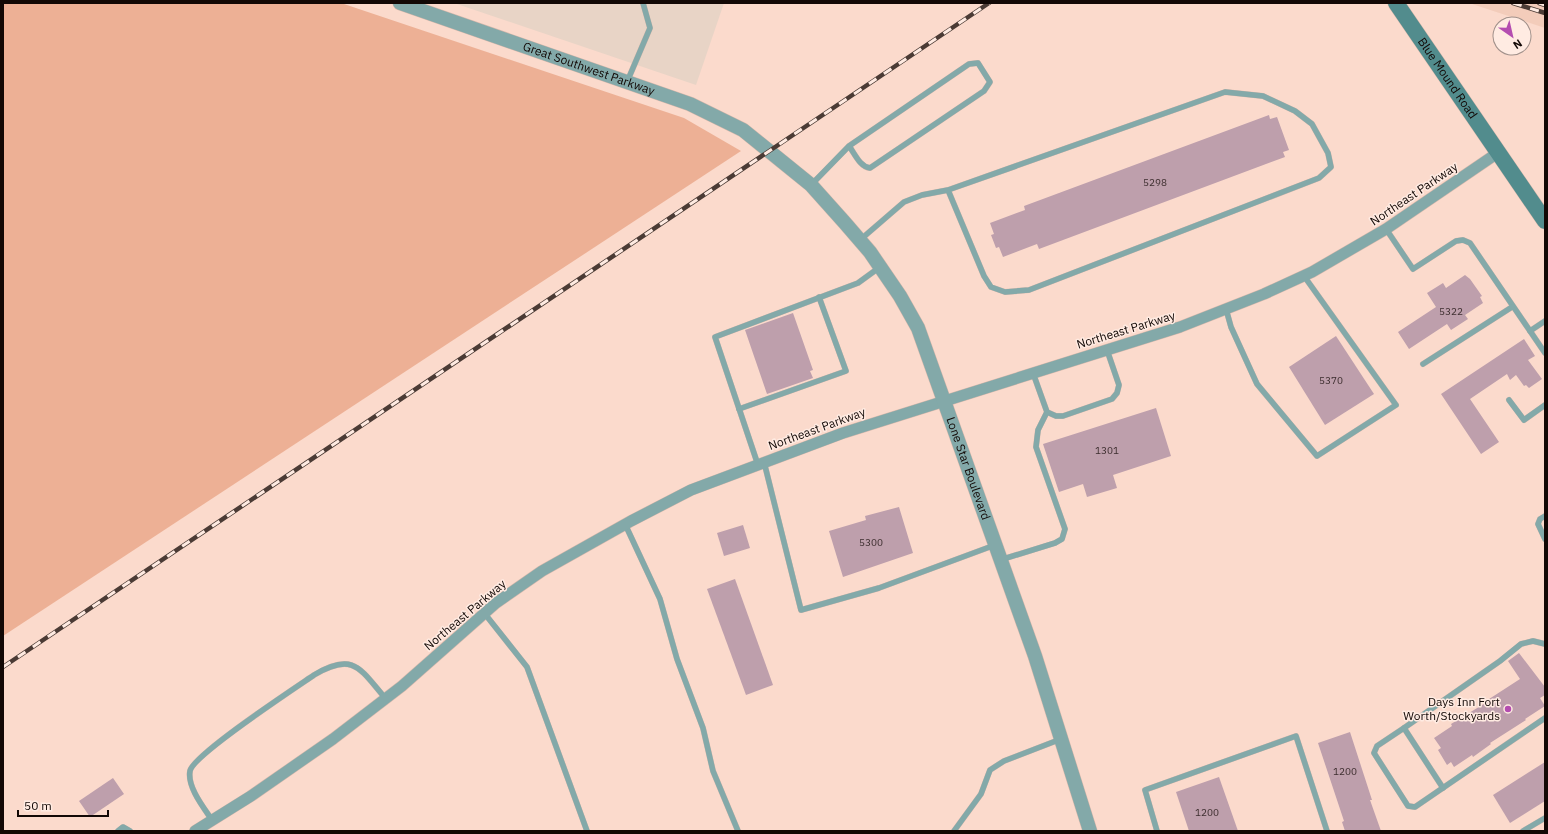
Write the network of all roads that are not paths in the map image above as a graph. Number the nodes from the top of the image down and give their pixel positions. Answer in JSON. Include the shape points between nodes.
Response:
{"nodes":[{"id":1,"x":400,"y":3,"type":"edge"},
{"id":2,"x":643,"y":3,"type":"edge"},
{"id":3,"x":1396,"y":3,"type":"edge"},
{"id":4,"x":627,"y":82,"type":"junction"},
{"id":5,"x":849,"y":146,"type":"junction"},
{"id":6,"x":770,"y":151,"type":"joint"},
{"id":7,"x":1499,"y":152,"type":"junction"},
{"id":8,"x":811,"y":185,"type":"junction"},
{"id":9,"x":948,"y":190,"type":"junction"},
{"id":10,"x":1545,"y":220,"type":"edge"},
{"id":11,"x":1386,"y":229,"type":"junction"},
{"id":12,"x":860,"y":240,"type":"junction"},
{"id":13,"x":880,"y":267,"type":"junction"},
{"id":14,"x":1304,"y":276,"type":"junction"},
{"id":15,"x":820,"y":297,"type":"junction"},
{"id":16,"x":1512,"y":307,"type":"junction"},
{"id":17,"x":1226,"y":309,"type":"junction"},
{"id":18,"x":1545,"y":321,"type":"edge"},
{"id":19,"x":1530,"y":331,"type":"junction"},
{"id":20,"x":1107,"y":349,"type":"junction"},
{"id":21,"x":1545,"y":353,"type":"edge"},
{"id":22,"x":1423,"y":364,"type":"dead end"},
{"id":23,"x":1033,"y":372,"type":"junction"},
{"id":24,"x":945,"y":399,"type":"junction"},
{"id":25,"x":1509,"y":400,"type":"dead end"},
{"id":26,"x":1545,"y":405,"type":"edge"},
{"id":27,"x":739,"y":409,"type":"junction"},
{"id":28,"x":1047,"y":412,"type":"junction"},
{"id":29,"x":761,"y":464,"type":"junction"},
{"id":30,"x":1545,"y":516,"type":"edge"},
{"id":31,"x":625,"y":524,"type":"junction"},
{"id":32,"x":1545,"y":539,"type":"edge"},
{"id":33,"x":995,"y":545,"type":"junction"},
{"id":34,"x":1000,"y":560,"type":"junction"},
{"id":35,"x":485,"y":614,"type":"junction"},
{"id":36,"x":1545,"y":644,"type":"edge"},
{"id":37,"x":386,"y":698,"type":"junction"},
{"id":38,"x":1545,"y":718,"type":"edge"},
{"id":39,"x":1404,"y":728,"type":"junction"},
{"id":40,"x":1061,"y":739,"type":"junction"},
{"id":41,"x":1443,"y":788,"type":"junction"},
{"id":42,"x":1545,"y":818,"type":"edge"},
{"id":43,"x":212,"y":820,"type":"junction"},
{"id":44,"x":118,"y":831,"type":"edge"},
{"id":45,"x":130,"y":831,"type":"edge"},
{"id":46,"x":195,"y":831,"type":"edge"},
{"id":47,"x":587,"y":831,"type":"edge"},
{"id":48,"x":738,"y":831,"type":"edge"},
{"id":49,"x":954,"y":831,"type":"edge"},
{"id":50,"x":1090,"y":831,"type":"edge"},
{"id":51,"x":1157,"y":831,"type":"edge"},
{"id":52,"x":1327,"y":831,"type":"edge"},
{"id":53,"x":1523,"y":831,"type":"edge"}],
"edges":[{"from":1,"to":4,"type":"street","name":"Great Southwest Parkway"},
{"from":2,"to":4,"type":"lane","via":[[650,28]]},
{"from":3,"to":7,"type":"main road","name":"Blue Mound Road"},
{"from":4,"to":6,"type":"street","name":"Great Southwest Parkway","via":[[703,110],[743,130]]},
{"from":5,"to":5,"type":"lane","via":[[861,163],[870,168],[984,91],[990,82],[978,63],[969,64]]},
{"from":5,"to":8,"type":"lane"},
{"from":6,"to":8,"type":"street","name":"Lone Star Boulevard"},
{"from":7,"to":10,"type":"main road","name":"Blue Mound Road"},
{"from":7,"to":11,"type":"street","name":"Northeast Parkway"},
{"from":8,"to":12,"type":"street","name":"Lone Star Boulevard"},
{"from":9,"to":9,"type":"lane","via":[[984,276],[991,287],[1005,292],[1029,290],[1319,178],[1331,167],[1328,153],[1312,124],[1295,111],[1263,96],[1225,92]]},
{"from":9,"to":12,"type":"lane","via":[[922,195],[904,202]]},
{"from":11,"to":14,"type":"street","name":"Northeast Parkway"},
{"from":11,"to":16,"type":"lane","via":[[1413,269],[1456,241],[1463,240],[1470,244]]},
{"from":12,"to":13,"type":"street","name":"Lone Star Boulevard"},
{"from":13,"to":15,"type":"lane","via":[[858,283]]},
{"from":13,"to":24,"type":"street","name":"Lone Star Boulevard","via":[[918,328]]},
{"from":14,"to":17,"type":"street","name":"Northeast Parkway"},
{"from":14,"to":17,"type":"lane","via":[[1396,405],[1317,456],[1257,384],[1234,334]]},
{"from":15,"to":27,"type":"lane","via":[[715,337]]},
{"from":15,"to":27,"type":"lane","via":[[846,371]]},
{"from":16,"to":19,"type":"lane"},
{"from":16,"to":22,"type":"lane"},
{"from":17,"to":20,"type":"street","name":"Northeast Parkway","via":[[1180,327]]},
{"from":18,"to":19,"type":"lane"},
{"from":19,"to":21,"type":"lane"},
{"from":20,"to":23,"type":"street","name":"Northeast Parkway"},
{"from":20,"to":28,"type":"lane","via":[[1119,385],[1112,399],[1063,416]]},
{"from":23,"to":24,"type":"street","name":"Northeast Parkway"},
{"from":23,"to":28,"type":"lane"},
{"from":24,"to":29,"type":"street","name":"Northeast Parkway"},
{"from":24,"to":33,"type":"street","name":"Lone Star Boulevard","via":[[954,432]]},
{"from":25,"to":26,"type":"lane","via":[[1524,420]]},
{"from":27,"to":29,"type":"lane"},
{"from":28,"to":34,"type":"lane","via":[[1038,430],[1036,447],[1065,529],[1062,538],[1055,543]]},
{"from":29,"to":31,"type":"street","name":"Northeast Parkway","via":[[691,490]]},
{"from":29,"to":33,"type":"lane","via":[[801,610],[878,588]]},
{"from":30,"to":32,"type":"lane","via":[[1538,524]]},
{"from":31,"to":35,"type":"street","name":"Northeast Parkway","via":[[542,571],[496,603]]},
{"from":31,"to":48,"type":"lane","via":[[660,599],[677,659],[703,728],[713,771]]},
{"from":33,"to":34,"type":"street","name":"Lone Star Boulevard"},
{"from":34,"to":40,"type":"street","name":"Lone Star Boulevard","via":[[1035,656]]},
{"from":35,"to":37,"type":"street","name":"Northeast Parkway"},
{"from":35,"to":47,"type":"lane","via":[[527,667]]},
{"from":36,"to":39,"type":"lane","via":[[1533,641],[1521,644]]},
{"from":37,"to":43,"type":"street","name":"Northeast Parkway","via":[[333,739]]},
{"from":37,"to":43,"type":"lane","via":[[360,669],[345,662],[329,666],[314,674],[211,748],[194,764],[190,771],[196,797]]},
{"from":38,"to":41,"type":"lane"},
{"from":39,"to":41,"type":"lane"},
{"from":39,"to":41,"type":"lane","via":[[1377,746],[1374,753],[1408,806],[1415,807]]},
{"from":40,"to":49,"type":"lane","via":[[1004,761],[990,770],[981,794]]},
{"from":40,"to":50,"type":"street","name":"Lone Star Boulevard"},
{"from":42,"to":53,"type":"lane"},
{"from":43,"to":46,"type":"street","name":"Northeast Parkway"},
{"from":44,"to":45,"type":"lane","via":[[123,827]]},
{"from":51,"to":52,"type":"lane","via":[[1144,790],[1296,736]]}]}
